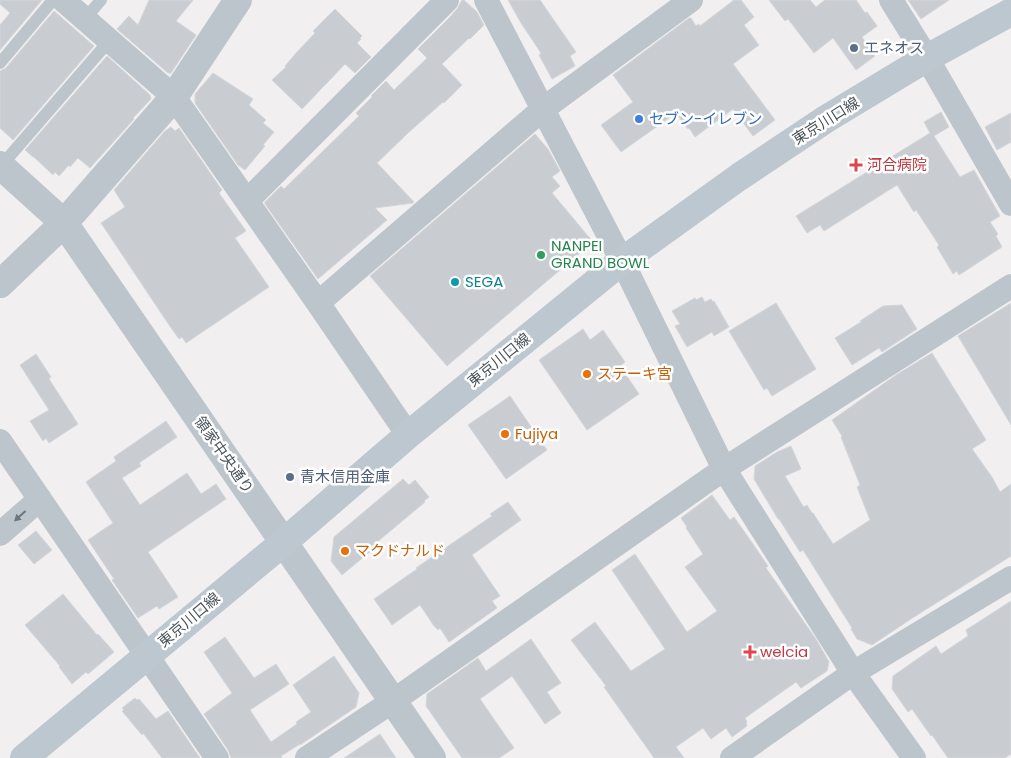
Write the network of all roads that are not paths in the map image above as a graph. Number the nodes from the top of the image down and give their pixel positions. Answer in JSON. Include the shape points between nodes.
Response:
{"nodes":[{"id":1,"x":53,"y":0,"type":"edge"},
{"id":2,"x":63,"y":0,"type":"edge"},
{"id":3,"x":101,"y":0,"type":"edge"},
{"id":4,"x":238,"y":0,"type":"edge"},
{"id":5,"x":448,"y":0,"type":"edge"},
{"id":6,"x":486,"y":0,"type":"edge"},
{"id":7,"x":691,"y":0,"type":"edge"},
{"id":8,"x":891,"y":0,"type":"edge"},
{"id":9,"x":1011,"y":12,"type":"edge"},
{"id":10,"x":85,"y":19,"type":"junction"},
{"id":11,"x":109,"y":41,"type":"junction"},
{"id":12,"x":927,"y":58,"type":"junction"},
{"id":13,"x":0,"y":63,"type":"edge"},
{"id":14,"x":174,"y":97,"type":"junction"},
{"id":15,"x":543,"y":109,"type":"junction"},
{"id":16,"x":0,"y":166,"type":"edge"},
{"id":17,"x":247,"y":201,"type":"junction"},
{"id":18,"x":1011,"y":204,"type":"edge"},
{"id":19,"x":64,"y":222,"type":"junction"},
{"id":20,"x":622,"y":261,"type":"junction"},
{"id":21,"x":0,"y":284,"type":"edge"},
{"id":22,"x":1011,"y":286,"type":"edge"},
{"id":23,"x":318,"y":303,"type":"junction"},
{"id":24,"x":408,"y":435,"type":"junction"},
{"id":25,"x":0,"y":441,"type":"edge"},
{"id":26,"x":724,"y":469,"type":"junction"},
{"id":27,"x":40,"y":499,"type":"junction"},
{"id":28,"x":0,"y":534,"type":"edge"},
{"id":29,"x":284,"y":542,"type":"junction"},
{"id":30,"x":1011,"y":578,"type":"edge"},
{"id":31,"x":147,"y":655,"type":"junction"},
{"id":32,"x":853,"y":673,"type":"junction"},
{"id":33,"x":393,"y":700,"type":"junction"},
{"id":34,"x":24,"y":758,"type":"edge"},
{"id":35,"x":217,"y":758,"type":"edge"},
{"id":36,"x":307,"y":758,"type":"edge"},
{"id":37,"x":432,"y":758,"type":"edge"},
{"id":38,"x":732,"y":758,"type":"edge"},
{"id":39,"x":914,"y":758,"type":"edge"}],
"edges":[{"from":1,"to":13,"type":"lane"},
{"from":2,"to":10,"type":"street"},
{"from":3,"to":10,"type":"lane"},
{"from":4,"to":14,"type":"street"},
{"from":5,"to":17,"type":"street"},
{"from":6,"to":15,"type":"street"},
{"from":7,"to":15,"type":"street"},
{"from":8,"to":12,"type":"street"},
{"from":9,"to":12,"type":"main road","name":"東京川口線"},
{"from":10,"to":11,"type":"street"},
{"from":11,"to":14,"type":"street"},
{"from":11,"to":16,"type":"lane"},
{"from":12,"to":18,"type":"street"},
{"from":12,"to":20,"type":"main road","name":"東京川口線","via":[[738,177]]},
{"from":14,"to":17,"type":"street"},
{"from":14,"to":19,"type":"street"},
{"from":15,"to":20,"type":"street"},
{"from":15,"to":23,"type":"street"},
{"from":16,"to":19,"type":"street","name":"領家中央通り"},
{"from":17,"to":23,"type":"street"},
{"from":19,"to":21,"type":"street"},
{"from":19,"to":29,"type":"street","name":"領家中央通り"},
{"from":20,"to":24,"type":"main road","name":"東京川口線"},
{"from":20,"to":26,"type":"street"},
{"from":22,"to":26,"type":"street"},
{"from":23,"to":24,"type":"street"},
{"from":24,"to":29,"type":"main road","name":"東京川口線"},
{"from":25,"to":27,"type":"street"},
{"from":26,"to":32,"type":"street"},
{"from":26,"to":33,"type":"street"},
{"from":27,"to":28,"type":"street","one_way":true},
{"from":27,"to":31,"type":"street"},
{"from":29,"to":31,"type":"main road","name":"東京川口線"},
{"from":29,"to":33,"type":"street","name":"領家中央通り"},
{"from":30,"to":32,"type":"street"},
{"from":31,"to":34,"type":"main road","name":"東京川口線"},
{"from":31,"to":35,"type":"street"},
{"from":32,"to":38,"type":"street"},
{"from":32,"to":39,"type":"street"},
{"from":33,"to":36,"type":"street"},
{"from":33,"to":37,"type":"street","name":"領家中央通り"}]}
